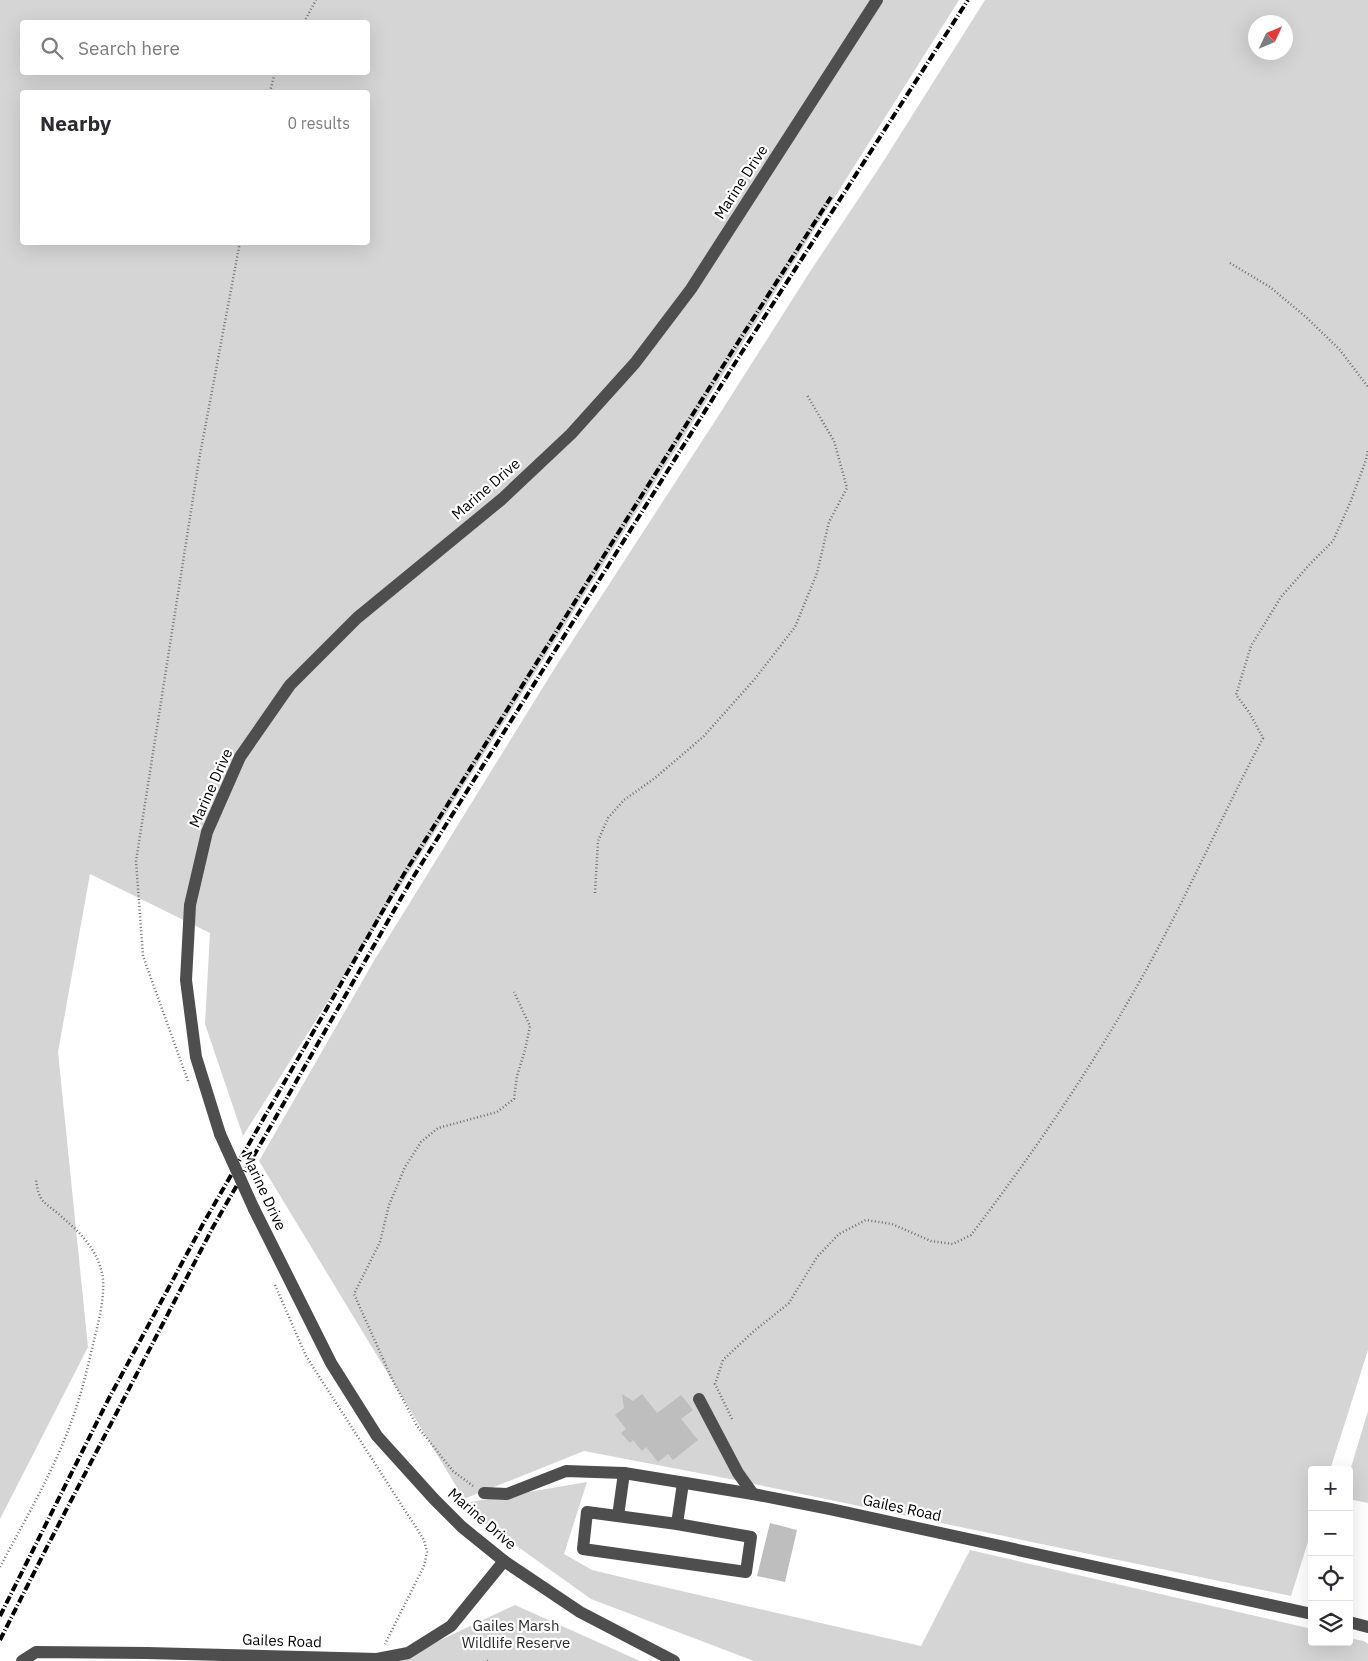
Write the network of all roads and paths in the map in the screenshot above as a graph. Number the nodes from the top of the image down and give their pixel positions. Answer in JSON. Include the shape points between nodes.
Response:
{"nodes":[{"id":1,"x":316,"y":0,"type":"edge"},
{"id":2,"x":877,"y":0,"type":"edge"},
{"id":3,"x":305,"y":20,"type":"edge"},
{"id":4,"x":274,"y":75,"type":"edge"},
{"id":5,"x":270,"y":90,"type":"edge"},
{"id":6,"x":239,"y":245,"type":"edge"},
{"id":7,"x":1230,"y":263,"type":"dead end"},
{"id":8,"x":1368,"y":385,"type":"edge"},
{"id":9,"x":807,"y":395,"type":"dead end"},
{"id":10,"x":1368,"y":449,"type":"edge"},
{"id":11,"x":595,"y":893,"type":"dead end"},
{"id":12,"x":514,"y":992,"type":"dead end"},
{"id":13,"x":188,"y":1081,"type":"dead end"},
{"id":14,"x":36,"y":1180,"type":"dead end"},
{"id":15,"x":272,"y":1277,"type":"dead end"},
{"id":16,"x":699,"y":1399,"type":"dead end"},
{"id":17,"x":732,"y":1419,"type":"dead end"},
{"id":18,"x":624,"y":1473,"type":"junction"},
{"id":19,"x":683,"y":1483,"type":"junction"},
{"id":20,"x":484,"y":1493,"type":"joint"},
{"id":21,"x":753,"y":1494,"type":"junction"},
{"id":22,"x":618,"y":1516,"type":"junction"},
{"id":23,"x":677,"y":1524,"type":"junction"},
{"id":24,"x":504,"y":1561,"type":"junction"},
{"id":25,"x":0,"y":1567,"type":"edge"},
{"id":26,"x":1308,"y":1613,"type":"edge"},
{"id":27,"x":1353,"y":1623,"type":"edge"},
{"id":28,"x":1368,"y":1627,"type":"edge"},
{"id":29,"x":377,"y":1659,"type":"junction"},
{"id":30,"x":22,"y":1661,"type":"edge"},
{"id":31,"x":674,"y":1661,"type":"edge"}],
"edges":[{"from":1,"to":3,"type":"path"},
{"from":2,"to":24,"type":"street","name":"Marine Drive","bridge":true,"via":[[691,289],[635,363],[571,434],[502,499],[357,618],[290,685],[240,757],[207,832],[190,906],[186,980],[196,1057],[220,1134],[331,1363],[376,1436],[462,1527]]},
{"from":4,"to":5,"type":"path"},
{"from":6,"to":13,"type":"path","via":[[199,460],[136,860],[143,956]]},
{"from":7,"to":8,"type":"path","via":[[1270,288],[1306,317],[1340,350]]},
{"from":9,"to":11,"type":"path","via":[[834,441],[847,488],[829,522],[817,573],[795,627],[754,680],[703,737],[624,800],[608,818],[598,841]]},
{"from":10,"to":17,"type":"path","via":[[1333,541],[1281,597],[1252,646],[1236,695],[1263,738],[1129,1001],[1049,1127],[971,1235],[953,1244],[931,1241],[892,1224],[866,1220],[838,1234],[817,1258],[789,1303],[723,1360],[715,1384]]},
{"from":12,"to":20,"type":"path","via":[[530,1026],[514,1099],[497,1112],[438,1128],[421,1142],[405,1167],[389,1205],[380,1242],[354,1294],[416,1426],[453,1472]]},
{"from":14,"to":25,"type":"path","via":[[43,1201],[90,1246],[102,1273],[103,1286],[100,1315],[74,1417]]},
{"from":15,"to":29,"type":"path","via":[[306,1356],[424,1540],[427,1552],[424,1566]]},
{"from":16,"to":21,"type":"street","via":[[738,1473]]},
{"from":18,"to":19,"type":"street","name":"Gailes Road"},
{"from":18,"to":20,"type":"street","name":"Gailes Road","via":[[566,1471],[507,1494]]},
{"from":18,"to":22,"type":"street"},
{"from":19,"to":21,"type":"street","name":"Gailes Road"},
{"from":19,"to":23,"type":"street"},
{"from":21,"to":26,"type":"street","name":"Gailes Road"},
{"from":22,"to":23,"type":"street"},
{"from":22,"to":23,"type":"street","via":[[587,1512],[583,1549],[746,1572],[751,1537]]},
{"from":24,"to":29,"type":"street","name":"Gailes Road","via":[[451,1626],[408,1653]]},
{"from":24,"to":31,"type":"street","name":"Marine Drive","via":[[580,1612]]},
{"from":27,"to":28,"type":"street"},
{"from":29,"to":30,"type":"street","name":"Gailes Road","via":[[36,1652]]}]}
